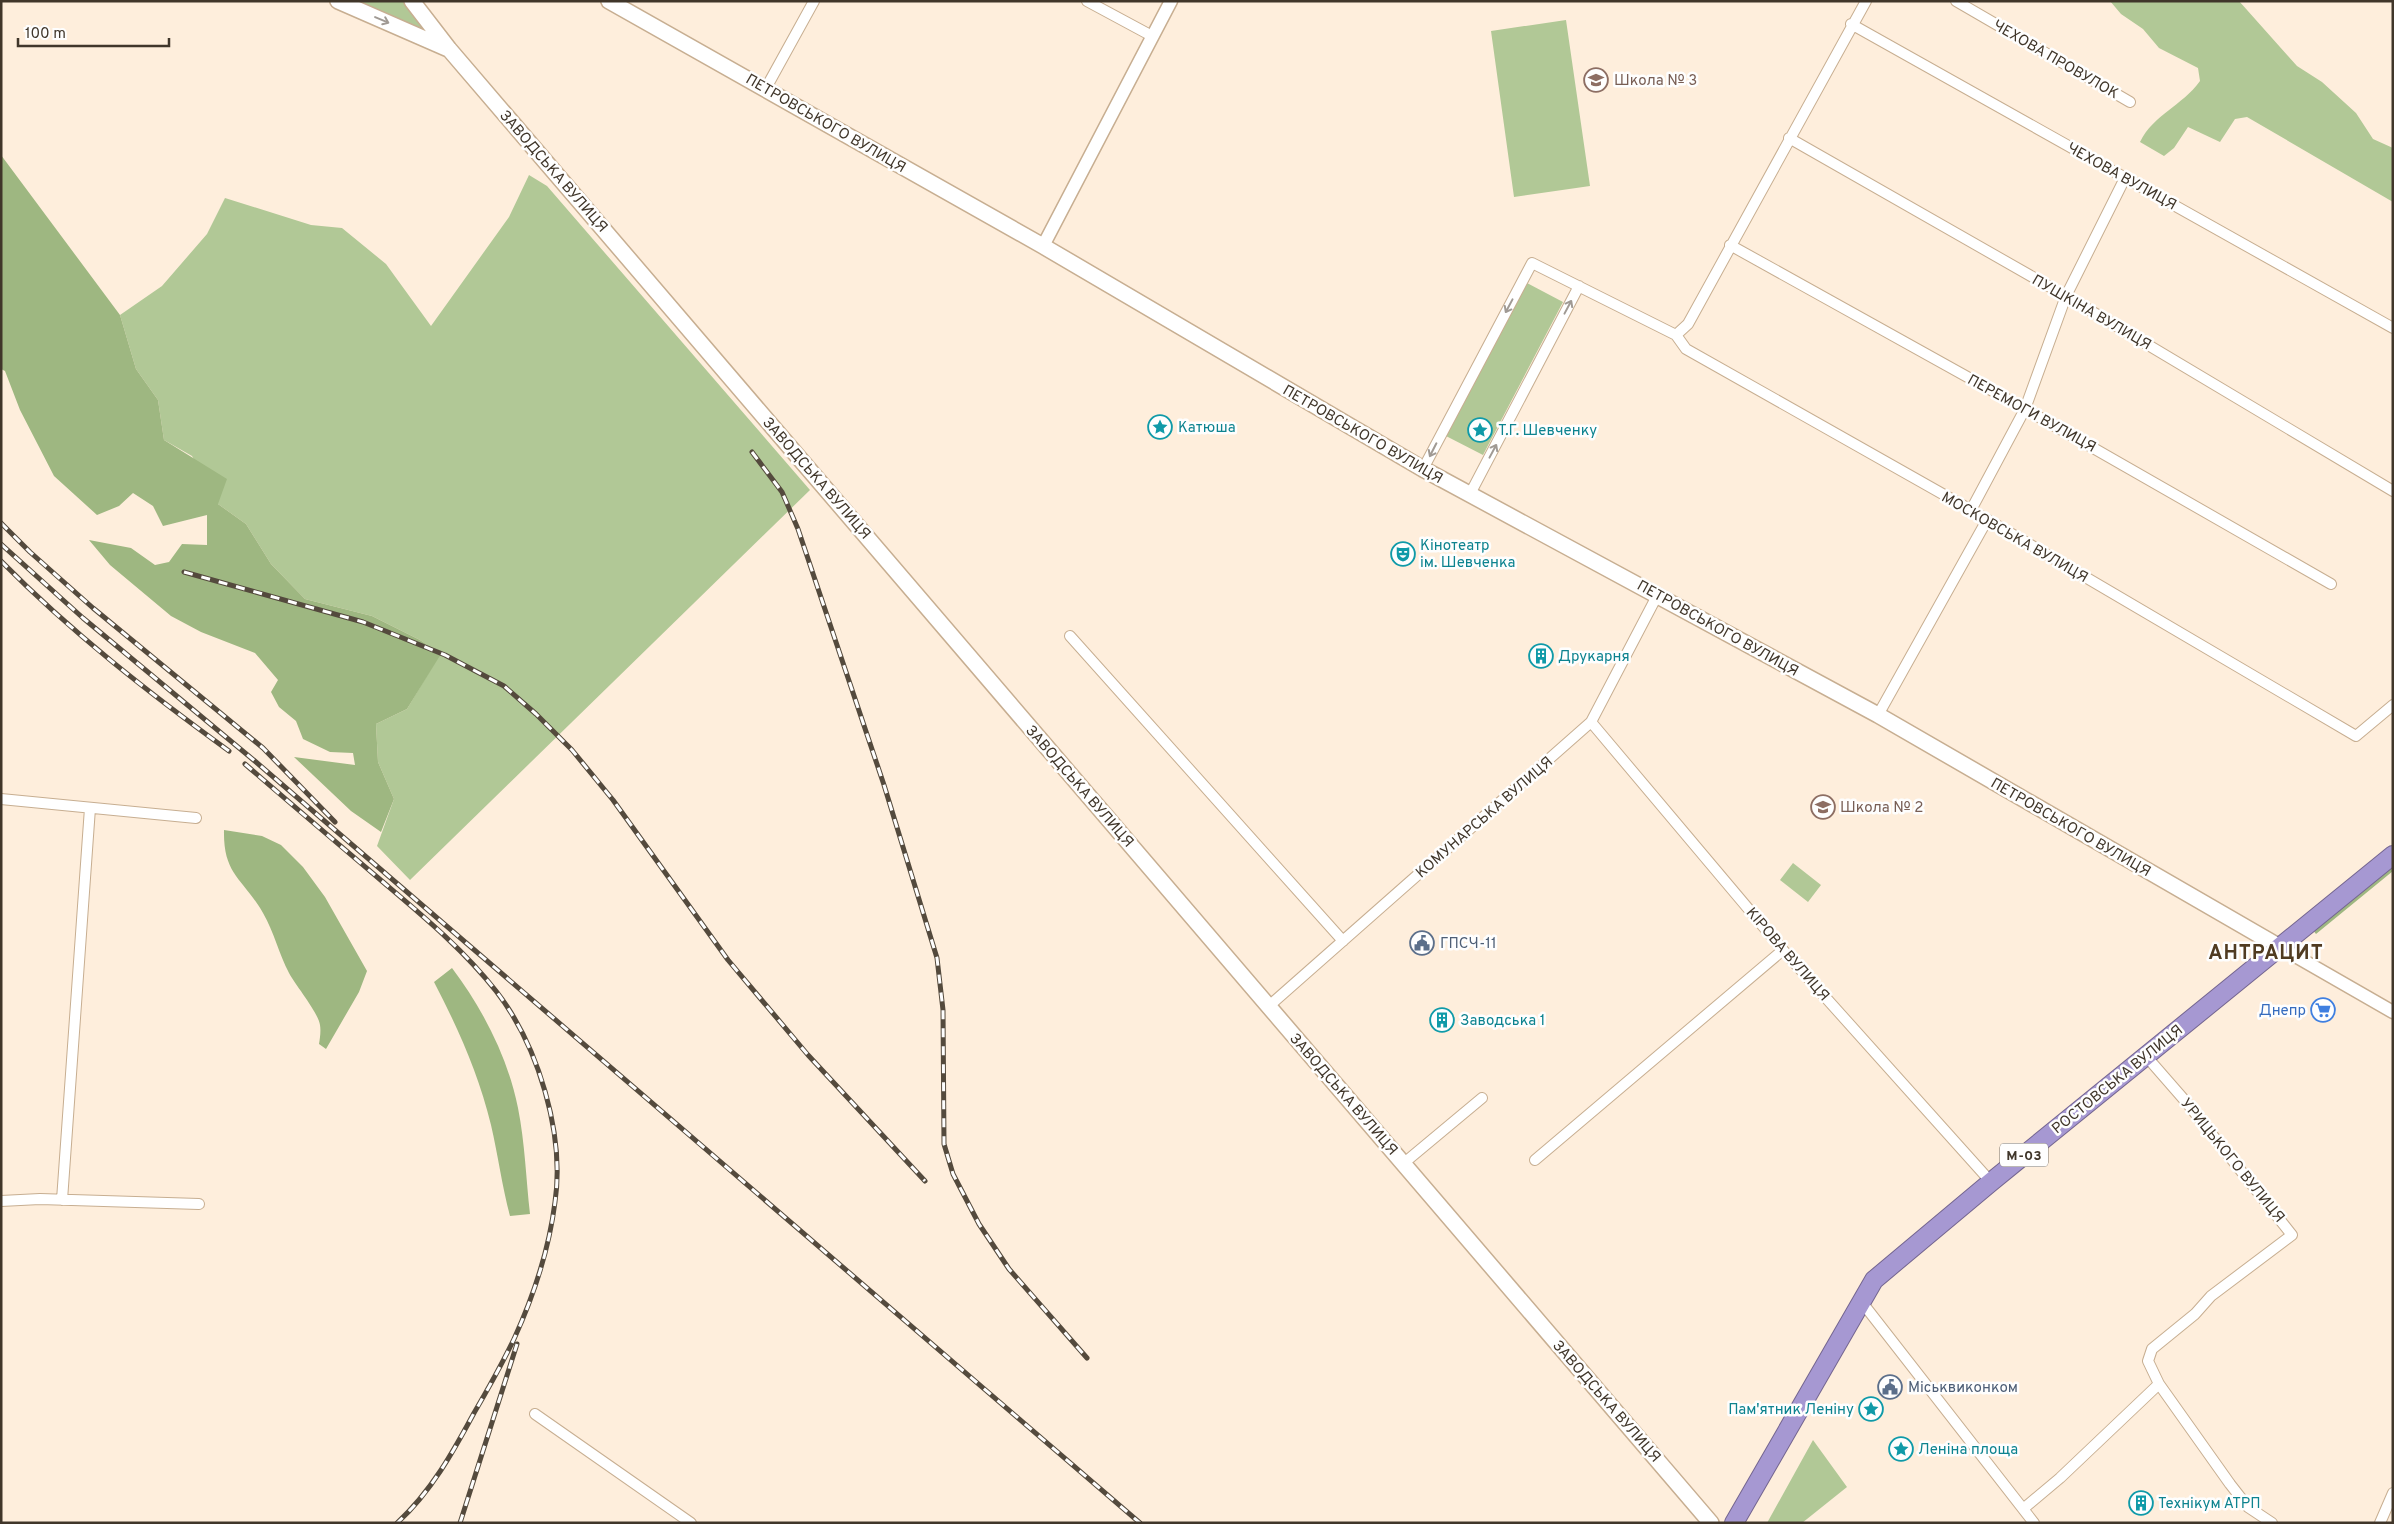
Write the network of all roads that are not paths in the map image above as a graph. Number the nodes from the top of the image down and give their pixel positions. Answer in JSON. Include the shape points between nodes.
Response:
{"nodes":[{"id":1,"x":338,"y":1,"type":"edge"},
{"id":2,"x":412,"y":1,"type":"edge"},
{"id":3,"x":609,"y":1,"type":"edge"},
{"id":4,"x":814,"y":1,"type":"edge"},
{"id":5,"x":1087,"y":1,"type":"edge"},
{"id":6,"x":1171,"y":1,"type":"edge"},
{"id":7,"x":1866,"y":1,"type":"edge"},
{"id":8,"x":1956,"y":1,"type":"edge"},
{"id":9,"x":1852,"y":24,"type":"junction"},
{"id":10,"x":1152,"y":36,"type":"junction"},
{"id":11,"x":450,"y":49,"type":"junction"},
{"id":12,"x":766,"y":88,"type":"junction"},
{"id":13,"x":2130,"y":102,"type":"dead end"},
{"id":14,"x":1789,"y":138,"type":"junction"},
{"id":15,"x":2125,"y":178,"type":"junction"},
{"id":16,"x":1730,"y":245,"type":"junction"},
{"id":17,"x":1043,"y":246,"type":"junction"},
{"id":18,"x":1579,"y":286,"type":"junction"},
{"id":19,"x":2066,"y":296,"type":"junction"},
{"id":20,"x":2393,"y":328,"type":"edge"},
{"id":21,"x":1676,"y":335,"type":"junction"},
{"id":22,"x":2025,"y":408,"type":"junction"},
{"id":23,"x":1423,"y":469,"type":"junction"},
{"id":24,"x":2393,"y":491,"type":"edge"},
{"id":25,"x":1470,"y":494,"type":"junction"},
{"id":26,"x":1971,"y":510,"type":"junction"},
{"id":27,"x":1987,"y":520,"type":"junction"},
{"id":28,"x":2331,"y":584,"type":"dead end"},
{"id":29,"x":1658,"y":594,"type":"junction"},
{"id":30,"x":1070,"y":636,"type":"dead end"},
{"id":31,"x":2393,"y":705,"type":"edge"},
{"id":32,"x":1878,"y":715,"type":"junction"},
{"id":33,"x":1591,"y":722,"type":"junction"},
{"id":34,"x":1,"y":799,"type":"edge"},
{"id":35,"x":90,"y":808,"type":"junction"},
{"id":36,"x":196,"y":818,"type":"dead end"},
{"id":37,"x":2393,"y":854,"type":"edge"},
{"id":38,"x":1343,"y":941,"type":"junction"},
{"id":39,"x":2278,"y":946,"type":"junction"},
{"id":40,"x":1783,"y":950,"type":"junction"},
{"id":41,"x":1269,"y":1006,"type":"junction"},
{"id":42,"x":2393,"y":1012,"type":"edge"},
{"id":43,"x":2146,"y":1056,"type":"junction"},
{"id":44,"x":1482,"y":1098,"type":"dead end"},
{"id":45,"x":1535,"y":1160,"type":"dead end"},
{"id":46,"x":1404,"y":1163,"type":"junction"},
{"id":47,"x":1991,"y":1182,"type":"junction"},
{"id":48,"x":62,"y":1200,"type":"junction"},
{"id":49,"x":1,"y":1201,"type":"edge"},
{"id":50,"x":199,"y":1204,"type":"dead end"},
{"id":51,"x":1862,"y":1301,"type":"junction"},
{"id":52,"x":2159,"y":1384,"type":"junction"},
{"id":53,"x":534,"y":1414,"type":"dead end"},
{"id":54,"x":2393,"y":1493,"type":"edge"},
{"id":55,"x":2023,"y":1509,"type":"junction"},
{"id":56,"x":691,"y":1523,"type":"edge"},
{"id":57,"x":1711,"y":1523,"type":"edge"},
{"id":58,"x":1734,"y":1523,"type":"edge"},
{"id":59,"x":2034,"y":1523,"type":"edge"},
{"id":60,"x":2272,"y":1523,"type":"edge"},
{"id":61,"x":2380,"y":1523,"type":"edge"}],
"edges":[{"from":1,"to":11,"type":"main road","one_way":true},
{"from":2,"to":11,"type":"main road","name":"ЗАВОДСЬКА ВУЛИЦЯ"},
{"from":3,"to":12,"type":"main road","name":"ПЕТРОВСЬКОГО ВУЛИЦЯ"},
{"from":4,"to":12,"type":"street"},
{"from":5,"to":10,"type":"street"},
{"from":6,"to":10,"type":"street"},
{"from":7,"to":9,"type":"street"},
{"from":8,"to":13,"type":"street","name":"ЧЕХОВА ПРОВУЛОК"},
{"from":9,"to":14,"type":"street"},
{"from":9,"to":15,"type":"street","name":"ЧЕХОВА ВУЛИЦЯ"},
{"from":10,"to":17,"type":"street"},
{"from":11,"to":41,"type":"main road","name":"ЗАВОДСЬКА ВУЛИЦЯ"},
{"from":12,"to":17,"type":"main road","name":"ПЕТРОВСЬКОГО ВУЛИЦЯ"},
{"from":14,"to":16,"type":"street"},
{"from":14,"to":19,"type":"street","name":"ПУШКІНА ВУЛИЦЯ"},
{"from":15,"to":19,"type":"street"},
{"from":15,"to":20,"type":"street","name":"ЧЕХОВА ВУЛИЦЯ"},
{"from":16,"to":21,"type":"street","via":[[1688,324]]},
{"from":16,"to":22,"type":"street","name":"ПЕРЕМОГИ ВУЛИЦЯ"},
{"from":17,"to":23,"type":"main road","name":"ПЕТРОВСЬКОГО ВУЛИЦЯ"},
{"from":18,"to":21,"type":"street","name":"МОСКОВСЬКА ВУЛИЦЯ"},
{"from":18,"to":23,"type":"street","name":"МОСКОВСЬКА ВУЛИЦЯ","one_way":true,"via":[[1532,263]]},
{"from":25,"to":18,"type":"street","one_way":true},
{"from":19,"to":22,"type":"street"},
{"from":19,"to":24,"type":"street","name":"ПУШКІНА ВУЛИЦЯ"},
{"from":21,"to":26,"type":"street","name":"МОСКОВСЬКА ВУЛИЦЯ","via":[[1686,349]]},
{"from":22,"to":26,"type":"street"},
{"from":22,"to":28,"type":"street","name":"ПЕРЕМОГИ ВУЛИЦЯ"},
{"from":23,"to":25,"type":"main road","name":"ПЕТРОВСЬКОГО ВУЛИЦЯ"},
{"from":25,"to":29,"type":"main road","name":"ПЕТРОВСЬКОГО ВУЛИЦЯ"},
{"from":26,"to":27,"type":"street","name":"МОСКОВСЬКА ВУЛИЦЯ"},
{"from":27,"to":31,"type":"street","name":"МОСКОВСЬКА ВУЛИЦЯ","via":[[2356,736]]},
{"from":27,"to":32,"type":"street"},
{"from":29,"to":32,"type":"main road","name":"ПЕТРОВСЬКОГО ВУЛИЦЯ"},
{"from":29,"to":33,"type":"street","name":"КОМУНАРСЬКА ВУЛИЦЯ"},
{"from":30,"to":38,"type":"street"},
{"from":32,"to":39,"type":"main road","name":"ПЕТРОВСЬКОГО ВУЛИЦЯ"},
{"from":33,"to":38,"type":"street","name":"КОМУНАРСЬКА ВУЛИЦЯ"},
{"from":33,"to":40,"type":"street","name":"КІРОВА ВУЛИЦЯ"},
{"from":34,"to":35,"type":"street"},
{"from":35,"to":36,"type":"street"},
{"from":35,"to":48,"type":"street"},
{"from":37,"to":39,"type":"highway","name":"РОСТОВСЬКА ВУЛИЦЯ","number":"М-03"},
{"from":38,"to":41,"type":"street","name":"КОМУНАРСЬКА ВУЛИЦЯ"},
{"from":39,"to":42,"type":"street","name":"ПЕТРОВСЬКОГО ВУЛИЦЯ"},
{"from":39,"to":43,"type":"highway","name":"РОСТОВСЬКА ВУЛИЦЯ","number":"М-03"},
{"from":40,"to":45,"type":"street"},
{"from":40,"to":47,"type":"street","name":"КІРОВА ВУЛИЦЯ"},
{"from":41,"to":46,"type":"main road","name":"ЗАВОДСЬКА ВУЛИЦЯ"},
{"from":43,"to":47,"type":"highway","name":"РОСТОВСЬКА ВУЛИЦЯ","number":"М-03"},
{"from":43,"to":52,"type":"street","name":"УРИЦЬКОГО ВУЛИЦЯ","via":[[2188,1103],[2292,1234],[2211,1296],[2195,1314],[2152,1349],[2148,1361]]},
{"from":44,"to":46,"type":"street"},
{"from":46,"to":57,"type":"main road","name":"ЗАВОДСЬКА ВУЛИЦЯ"},
{"from":47,"to":51,"type":"highway","name":"РОСТОВСЬКА ВУЛИЦЯ","number":"М-03","via":[[1874,1280]]},
{"from":48,"to":49,"type":"street"},
{"from":48,"to":50,"type":"street"},
{"from":51,"to":55,"type":"street"},
{"from":51,"to":58,"type":"highway","name":"РОСТОВСЬКА ВУЛИЦЯ","number":"М-03"},
{"from":52,"to":55,"type":"street"},
{"from":52,"to":60,"type":"street","via":[[2248,1507]]},
{"from":53,"to":56,"type":"street"},
{"from":54,"to":61,"type":"street"},
{"from":55,"to":59,"type":"street"}]}
